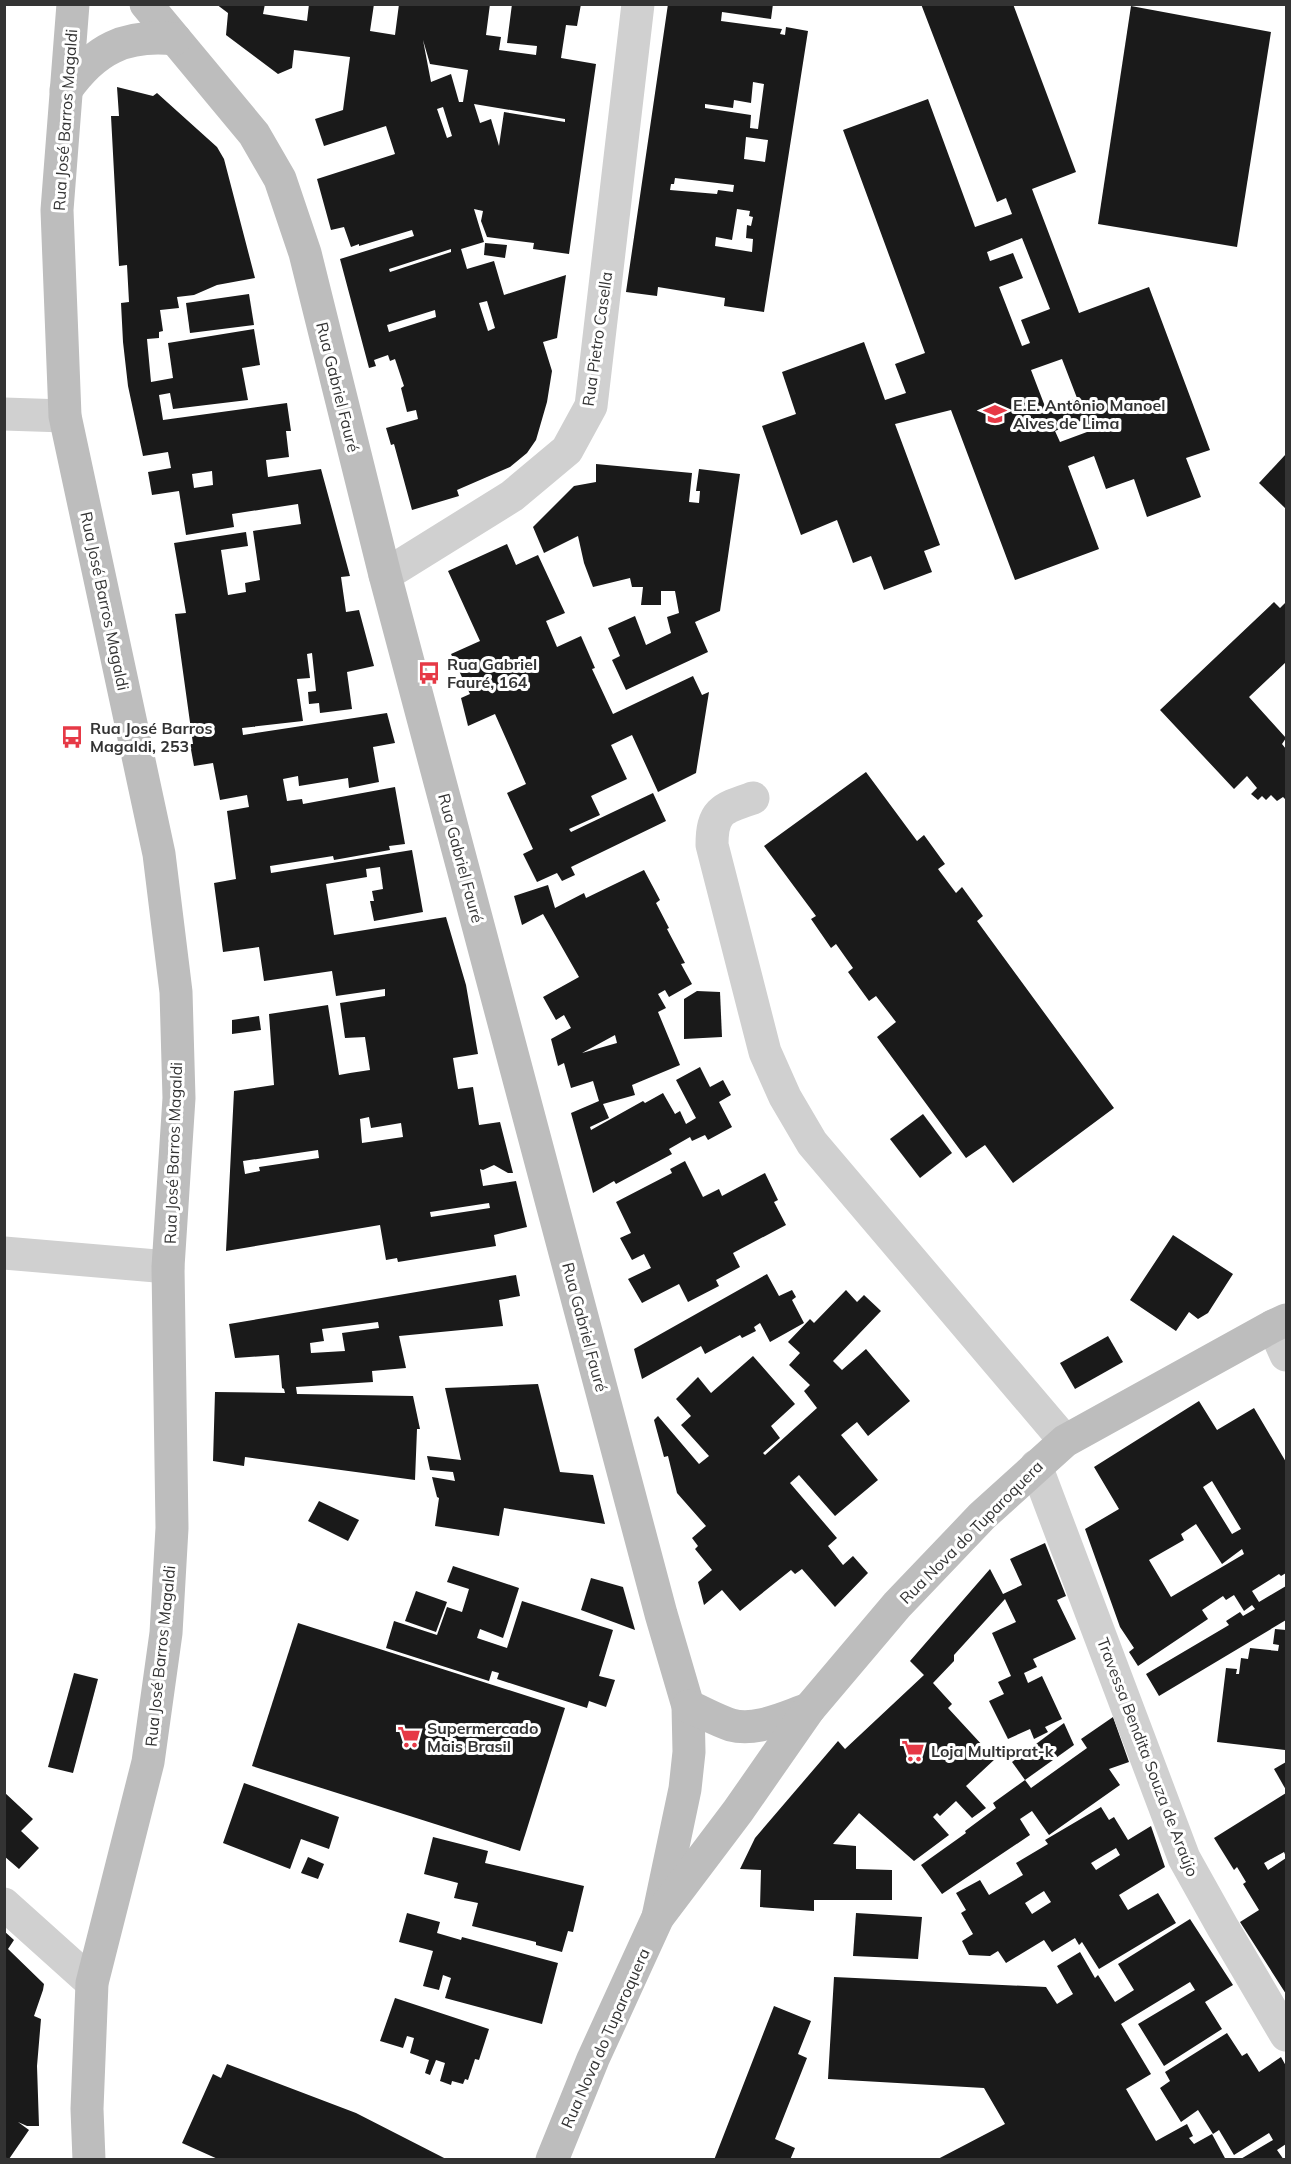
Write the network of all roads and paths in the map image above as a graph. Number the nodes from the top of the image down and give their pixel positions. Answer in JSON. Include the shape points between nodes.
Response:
{"nodes":[{"id":1,"x":73,"y":4,"type":"edge"},
{"id":2,"x":146,"y":4,"type":"edge"},
{"id":3,"x":638,"y":4,"type":"edge"},
{"id":4,"x":175,"y":39,"type":"junction"},
{"id":5,"x":66,"y":90,"type":"junction"},
{"id":6,"x":4,"y":414,"type":"edge"},
{"id":7,"x":65,"y":416,"type":"junction"},
{"id":8,"x":386,"y":575,"type":"junction"},
{"id":9,"x":753,"y":798,"type":"dead end"},
{"id":10,"x":4,"y":1253,"type":"edge"},
{"id":11,"x":168,"y":1266,"type":"junction"},
{"id":12,"x":1282,"y":1334,"type":"edge"},
{"id":13,"x":1065,"y":1441,"type":"junction"},
{"id":14,"x":1036,"y":1466,"type":"junction"},
{"id":15,"x":687,"y":1706,"type":"junction"},
{"id":16,"x":809,"y":1709,"type":"junction"},
{"id":17,"x":4,"y":1904,"type":"edge"},
{"id":18,"x":658,"y":1917,"type":"junction"},
{"id":19,"x":92,"y":1983,"type":"junction"},
{"id":20,"x":1287,"y":2035,"type":"edge"},
{"id":21,"x":89,"y":2160,"type":"edge"},
{"id":22,"x":552,"y":2160,"type":"edge"}],
"edges":[{"from":1,"to":5,"type":"main road","name":"Rua José Barros Magaldi"},
{"from":2,"to":4,"type":"main road","name":"Rua Gabriel Fauré"},
{"from":3,"to":8,"type":"street","name":"Rua Pietro Casella","via":[[591,406],[567,450],[512,496]]},
{"from":4,"to":5,"type":"main road","via":[[154,37],[114,46],[95,57]]},
{"from":4,"to":8,"type":"main road","name":"Rua Gabriel Fauré","via":[[254,134],[280,179],[305,253]]},
{"from":5,"to":7,"type":"main road","name":"Rua José Barros Magaldi","via":[[57,210]]},
{"from":6,"to":7,"type":"street"},
{"from":7,"to":11,"type":"main road","name":"Rua José Barros Magaldi","via":[[159,854],[176,992],[179,1098]]},
{"from":8,"to":15,"type":"main road","name":"Rua Gabriel Fauré"},
{"from":9,"to":13,"type":"street","via":[[726,806],[717,815],[712,845],[765,1052],[785,1097],[812,1143]]},
{"from":10,"to":11,"type":"street"},
{"from":11,"to":19,"type":"main road","name":"Rua José Barros Magaldi","via":[[172,1528],[166,1633],[148,1762]]},
{"from":12,"to":13,"type":"main road","name":"Rua Nova do Tuparoquera"},
{"from":13,"to":14,"type":"main road","name":"Rua Nova do Tuparoquera"},
{"from":14,"to":16,"type":"main road","name":"Rua Nova do Tuparoquera","via":[[897,1605]]},
{"from":14,"to":20,"type":"street","name":"Travessa Bendita Souza de Araújo","via":[[1184,1858]]},
{"from":15,"to":16,"type":"main road","via":[[746,1727]]},
{"from":15,"to":18,"type":"main road","name":"Rua Nova do Tuparoquera","via":[[689,1752],[685,1789]]},
{"from":16,"to":18,"type":"main road","name":"Rua Nova do Tuparoquera"},
{"from":17,"to":19,"type":"street"},
{"from":18,"to":22,"type":"main road","name":"Rua Nova do Tuparoquera"},
{"from":19,"to":21,"type":"main road","name":"Rua José Barros Magaldi"}]}
